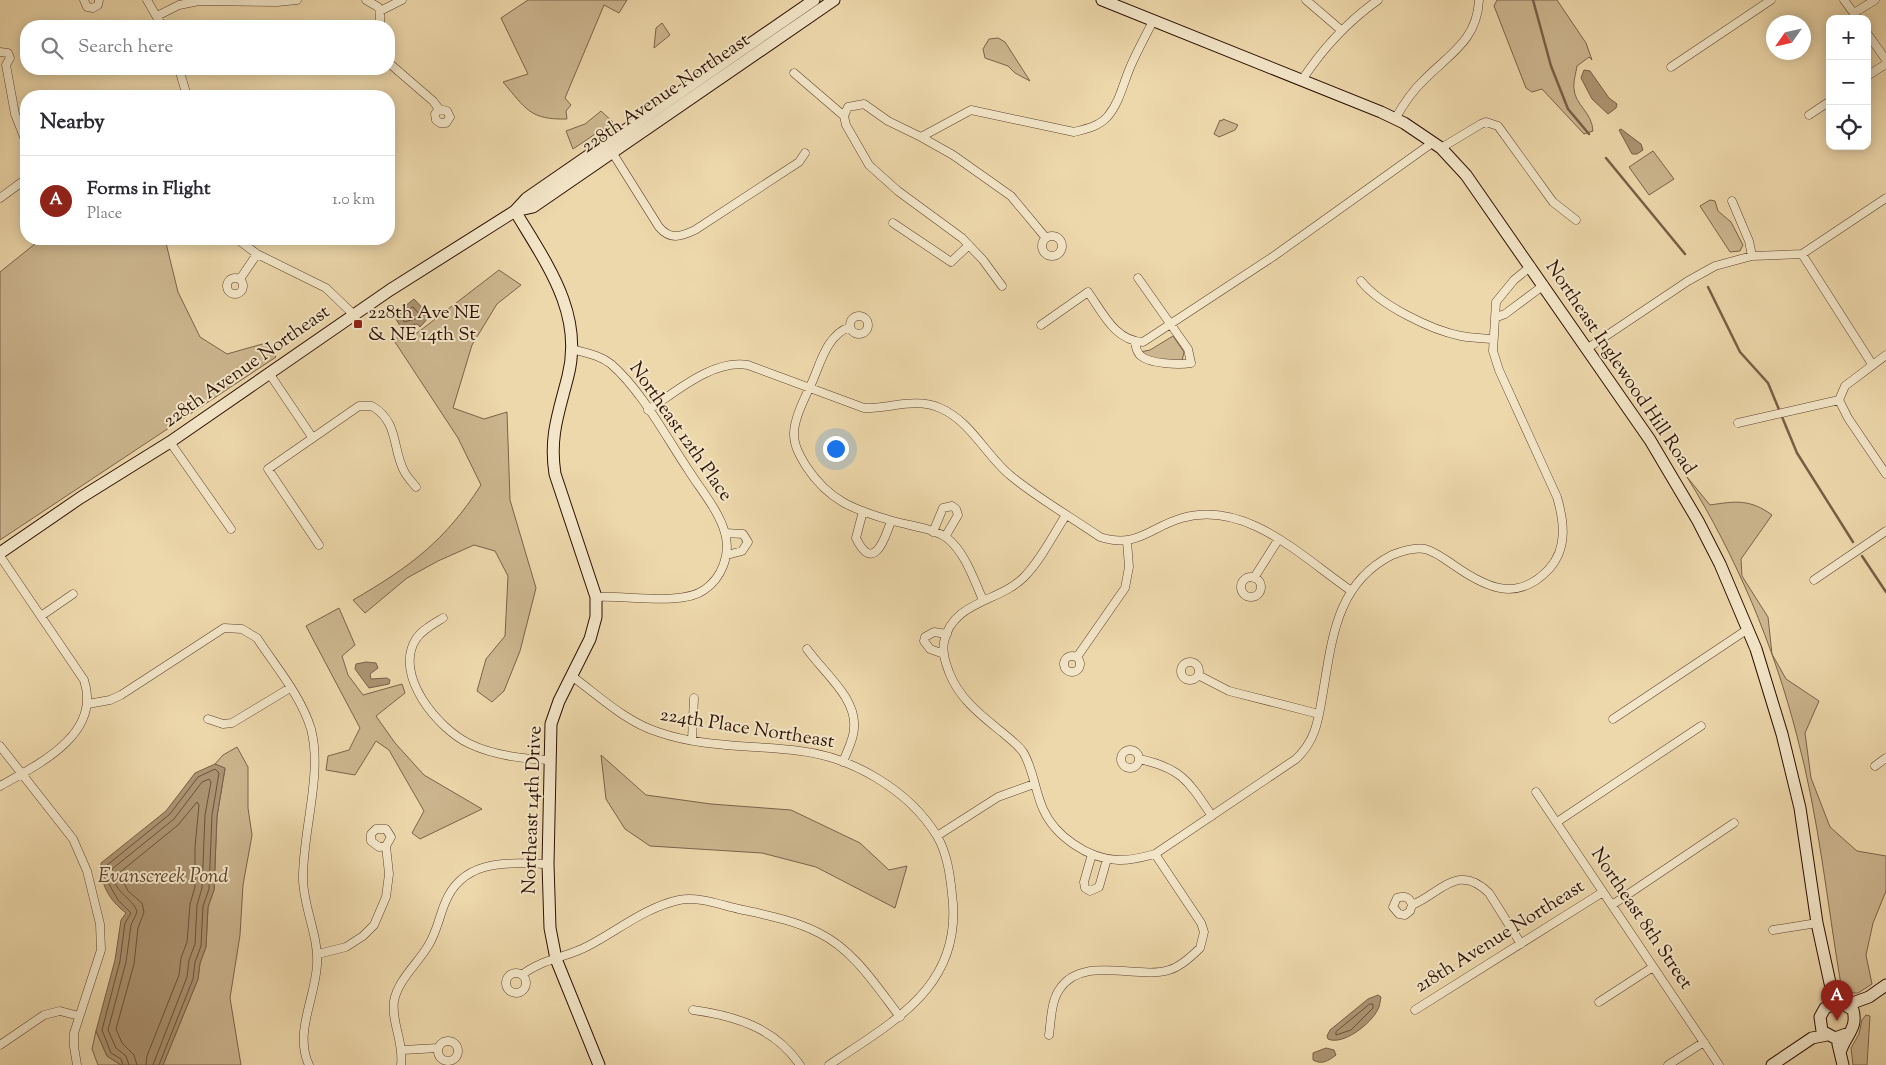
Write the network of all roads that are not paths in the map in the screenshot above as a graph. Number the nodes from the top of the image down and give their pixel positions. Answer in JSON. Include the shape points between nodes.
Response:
{"nodes":[{"id":1,"x":84,"y":0,"type":"edge"},
{"id":2,"x":99,"y":0,"type":"edge"},
{"id":3,"x":147,"y":0,"type":"edge"},
{"id":4,"x":297,"y":0,"type":"edge"},
{"id":5,"x":366,"y":0,"type":"edge"},
{"id":6,"x":402,"y":0,"type":"edge"},
{"id":7,"x":814,"y":0,"type":"edge"},
{"id":8,"x":834,"y":0,"type":"edge"},
{"id":9,"x":1102,"y":0,"type":"edge"},
{"id":10,"x":1306,"y":0,"type":"edge"},
{"id":11,"x":1378,"y":0,"type":"edge"},
{"id":12,"x":1479,"y":0,"type":"edge"},
{"id":13,"x":1771,"y":0,"type":"edge"},
{"id":14,"x":1844,"y":0,"type":"edge"},
{"id":15,"x":1875,"y":0,"type":"edge"},
{"id":16,"x":247,"y":1,"type":"edge"},
{"id":17,"x":380,"y":11,"type":"junction"},
{"id":18,"x":1855,"y":15,"type":"edge"},
{"id":19,"x":1857,"y":15,"type":"edge"},
{"id":20,"x":157,"y":16,"type":"junction"},
{"id":21,"x":159,"y":20,"type":"edge"},
{"id":22,"x":380,"y":20,"type":"edge"},
{"id":23,"x":1153,"y":21,"type":"junction"},
{"id":24,"x":1341,"y":30,"type":"junction"},
{"id":25,"x":763,"y":34,"type":"junction"},
{"id":26,"x":1871,"y":39,"type":"edge"},
{"id":27,"x":0,"y":52,"type":"edge"},
{"id":28,"x":1886,"y":62,"type":"edge"},
{"id":29,"x":3,"y":65,"type":"edge"},
{"id":30,"x":1671,"y":67,"type":"dead end"},
{"id":31,"x":395,"y":68,"type":"edge"},
{"id":32,"x":794,"y":73,"type":"dead end"},
{"id":33,"x":1871,"y":73,"type":"edge"},
{"id":34,"x":726,"y":74,"type":"junction"},
{"id":35,"x":181,"y":75,"type":"edge"},
{"id":36,"x":1302,"y":80,"type":"junction"},
{"id":37,"x":185,"y":90,"type":"edge"},
{"id":38,"x":1826,"y":103,"type":"edge"},
{"id":39,"x":439,"y":110,"type":"dead end"},
{"id":40,"x":1809,"y":114,"type":"dead end"},
{"id":41,"x":844,"y":116,"type":"junction"},
{"id":42,"x":1394,"y":118,"type":"junction"},
{"id":43,"x":20,"y":127,"type":"edge"},
{"id":44,"x":921,"y":136,"type":"junction"},
{"id":45,"x":1436,"y":146,"type":"junction"},
{"id":46,"x":612,"y":152,"type":"junction"},
{"id":47,"x":805,"y":153,"type":"dead end"},
{"id":48,"x":575,"y":165,"type":"junction"},
{"id":49,"x":20,"y":184,"type":"edge"},
{"id":50,"x":0,"y":198,"type":"edge"},
{"id":51,"x":1886,"y":198,"type":"edge"},
{"id":52,"x":1732,"y":201,"type":"dead end"},
{"id":53,"x":515,"y":211,"type":"junction"},
{"id":54,"x":1576,"y":220,"type":"dead end"},
{"id":55,"x":893,"y":223,"type":"dead end"},
{"id":56,"x":1046,"y":238,"type":"dead end"},
{"id":57,"x":245,"y":245,"type":"edge"},
{"id":58,"x":969,"y":245,"type":"junction"},
{"id":59,"x":257,"y":254,"type":"junction"},
{"id":60,"x":1802,"y":254,"type":"junction"},
{"id":61,"x":1752,"y":256,"type":"junction"},
{"id":62,"x":1531,"y":266,"type":"junction"},
{"id":63,"x":1138,"y":278,"type":"dead end"},
{"id":64,"x":240,"y":279,"type":"dead end"},
{"id":65,"x":1361,"y":281,"type":"dead end"},
{"id":66,"x":1544,"y":285,"type":"junction"},
{"id":67,"x":1002,"y":286,"type":"dead end"},
{"id":68,"x":353,"y":314,"type":"junction"},
{"id":69,"x":1497,"y":316,"type":"junction"},
{"id":70,"x":1171,"y":324,"type":"junction"},
{"id":71,"x":1041,"y":325,"type":"dead end"},
{"id":72,"x":850,"y":327,"type":"dead end"},
{"id":73,"x":1492,"y":339,"type":"junction"},
{"id":74,"x":1135,"y":342,"type":"junction"},
{"id":75,"x":1588,"y":348,"type":"junction"},
{"id":76,"x":572,"y":349,"type":"junction"},
{"id":77,"x":1886,"y":355,"type":"edge"},
{"id":78,"x":1872,"y":364,"type":"junction"},
{"id":79,"x":269,"y":373,"type":"junction"},
{"id":80,"x":810,"y":387,"type":"junction"},
{"id":81,"x":1839,"y":400,"type":"junction"},
{"id":82,"x":648,"y":410,"type":"junction"},
{"id":83,"x":1738,"y":423,"type":"dead end"},
{"id":84,"x":312,"y":437,"type":"junction"},
{"id":85,"x":170,"y":442,"type":"junction"},
{"id":86,"x":1886,"y":474,"type":"edge"},
{"id":87,"x":416,"y":487,"type":"dead end"},
{"id":88,"x":863,"y":512,"type":"junction"},
{"id":89,"x":1066,"y":515,"type":"junction"},
{"id":90,"x":891,"y":520,"type":"junction"},
{"id":91,"x":231,"y":529,"type":"dead end"},
{"id":92,"x":1886,"y":531,"type":"edge"},
{"id":93,"x":933,"y":532,"type":"junction"},
{"id":94,"x":725,"y":533,"type":"junction"},
{"id":95,"x":945,"y":537,"type":"junction"},
{"id":96,"x":1278,"y":540,"type":"junction"},
{"id":97,"x":1127,"y":541,"type":"junction"},
{"id":98,"x":319,"y":544,"type":"dead end"},
{"id":99,"x":0,"y":554,"type":"edge"},
{"id":100,"x":727,"y":555,"type":"junction"},
{"id":101,"x":1254,"y":578,"type":"dead end"},
{"id":102,"x":1814,"y":580,"type":"dead end"},
{"id":103,"x":1350,"y":590,"type":"junction"},
{"id":104,"x":73,"y":594,"type":"dead end"},
{"id":105,"x":596,"y":597,"type":"junction"},
{"id":106,"x":984,"y":600,"type":"junction"},
{"id":107,"x":41,"y":616,"type":"junction"},
{"id":108,"x":442,"y":618,"type":"dead end"},
{"id":109,"x":1748,"y":629,"type":"junction"},
{"id":110,"x":947,"y":634,"type":"junction"},
{"id":111,"x":807,"y":649,"type":"dead end"},
{"id":112,"x":944,"y":654,"type":"junction"},
{"id":113,"x":1077,"y":657,"type":"dead end"},
{"id":114,"x":1198,"y":675,"type":"dead end"},
{"id":115,"x":573,"y":676,"type":"junction"},
{"id":116,"x":290,"y":688,"type":"junction"},
{"id":117,"x":694,"y":698,"type":"dead end"},
{"id":118,"x":88,"y":704,"type":"junction"},
{"id":119,"x":1319,"y":714,"type":"junction"},
{"id":120,"x":208,"y":719,"type":"dead end"},
{"id":121,"x":1613,"y":719,"type":"dead end"},
{"id":122,"x":1701,"y":726,"type":"dead end"},
{"id":123,"x":692,"y":740,"type":"junction"},
{"id":124,"x":0,"y":746,"type":"edge"},
{"id":125,"x":1886,"y":758,"type":"edge"},
{"id":126,"x":1139,"y":759,"type":"dead end"},
{"id":127,"x":549,"y":760,"type":"junction"},
{"id":128,"x":843,"y":762,"type":"junction"},
{"id":129,"x":1875,"y":766,"type":"dead end"},
{"id":130,"x":20,"y":775,"type":"junction"},
{"id":131,"x":1034,"y":784,"type":"junction"},
{"id":132,"x":0,"y":786,"type":"edge"},
{"id":133,"x":1536,"y":792,"type":"dead end"},
{"id":134,"x":1212,"y":816,"type":"junction"},
{"id":135,"x":1557,"y":822,"type":"junction"},
{"id":136,"x":1734,"y":823,"type":"dead end"},
{"id":137,"x":938,"y":836,"type":"junction"},
{"id":138,"x":386,"y":846,"type":"dead end"},
{"id":139,"x":1155,"y":854,"type":"junction"},
{"id":140,"x":548,"y":864,"type":"junction"},
{"id":141,"x":1603,"y":892,"type":"junction"},
{"id":142,"x":1412,"y":905,"type":"dead end"},
{"id":143,"x":1612,"y":905,"type":"junction"},
{"id":144,"x":1817,"y":923,"type":"junction"},
{"id":145,"x":1773,"y":930,"type":"dead end"},
{"id":146,"x":1521,"y":944,"type":"junction"},
{"id":147,"x":318,"y":954,"type":"junction"},
{"id":148,"x":556,"y":959,"type":"junction"},
{"id":149,"x":1653,"y":967,"type":"junction"},
{"id":150,"x":522,"y":975,"type":"dead end"},
{"id":151,"x":1830,"y":983,"type":"junction"},
{"id":152,"x":1886,"y":985,"type":"edge"},
{"id":153,"x":1869,"y":997,"type":"junction"},
{"id":154,"x":1599,"y":1002,"type":"dead end"},
{"id":155,"x":1843,"y":1003,"type":"junction"},
{"id":156,"x":1825,"y":1008,"type":"junction"},
{"id":157,"x":693,"y":1010,"type":"dead end"},
{"id":158,"x":1415,"y":1010,"type":"dead end"},
{"id":159,"x":79,"y":1016,"type":"junction"},
{"id":160,"x":900,"y":1017,"type":"junction"},
{"id":161,"x":1855,"y":1019,"type":"junction"},
{"id":162,"x":1820,"y":1024,"type":"junction"},
{"id":163,"x":1850,"y":1033,"type":"junction"},
{"id":164,"x":1049,"y":1035,"type":"dead end"},
{"id":165,"x":1831,"y":1037,"type":"junction"},
{"id":166,"x":1812,"y":1038,"type":"junction"},
{"id":167,"x":1704,"y":1042,"type":"junction"},
{"id":168,"x":0,"y":1045,"type":"edge"},
{"id":169,"x":438,"y":1048,"type":"dead end"},
{"id":170,"x":403,"y":1050,"type":"junction"},
{"id":171,"x":1841,"y":1050,"type":"junction"},
{"id":172,"x":77,"y":1065,"type":"edge"},
{"id":173,"x":309,"y":1065,"type":"edge"},
{"id":174,"x":401,"y":1065,"type":"edge"},
{"id":175,"x":599,"y":1065,"type":"edge"},
{"id":176,"x":800,"y":1065,"type":"edge"},
{"id":177,"x":829,"y":1065,"type":"edge"},
{"id":178,"x":1668,"y":1065,"type":"edge"},
{"id":179,"x":1719,"y":1065,"type":"edge"},
{"id":180,"x":1772,"y":1065,"type":"edge"},
{"id":181,"x":1843,"y":1065,"type":"edge"}],
"edges":[{"from":1,"to":2,"type":"street","via":[[90,8],[96,7]]},
{"from":3,"to":20,"type":"street"},
{"from":4,"to":16,"type":"street"},
{"from":5,"to":17,"type":"street"},
{"from":6,"to":17,"type":"street"},
{"from":7,"to":25,"type":"street","name":"228th Avenue Northeast"},
{"from":8,"to":34,"type":"street","name":"228th Avenue Northeast"},
{"from":9,"to":23,"type":"street","name":"Northeast Inglewood Hill Road"},
{"from":10,"to":24,"type":"street"},
{"from":11,"to":24,"type":"street"},
{"from":12,"to":42,"type":"street","via":[[1477,19],[1468,37],[1415,89]]},
{"from":13,"to":30,"type":"street"},
{"from":14,"to":18,"type":"street"},
{"from":15,"to":19,"type":"street"},
{"from":16,"to":20,"type":"street","via":[[186,2]]},
{"from":17,"to":22,"type":"street"},
{"from":20,"to":21,"type":"street"},
{"from":23,"to":36,"type":"street","name":"Northeast Inglewood Hill Road"},
{"from":23,"to":44,"type":"street","via":[[1116,104],[1098,124],[1074,132],[971,110]]},
{"from":24,"to":36,"type":"street"},
{"from":25,"to":34,"type":"street","via":[[762,44]]},
{"from":25,"to":48,"type":"street","name":"228th Avenue Northeast"},
{"from":26,"to":28,"type":"street"},
{"from":27,"to":29,"type":"street","via":[[9,55],[10,61]]},
{"from":28,"to":33,"type":"street"},
{"from":29,"to":43,"type":"street"},
{"from":31,"to":39,"type":"street"},
{"from":32,"to":41,"type":"street"},
{"from":34,"to":46,"type":"street","name":"228th Avenue Northeast"},
{"from":35,"to":37,"type":"street"},
{"from":36,"to":42,"type":"street","name":"Northeast Inglewood Hill Road"},
{"from":38,"to":40,"type":"street"},
{"from":41,"to":44,"type":"street","via":[[848,108],[864,104],[888,121]]},
{"from":41,"to":58,"type":"street","via":[[846,126],[869,165]]},
{"from":42,"to":45,"type":"street","name":"Northeast Inglewood Hill Road"},
{"from":44,"to":56,"type":"street","via":[[1011,196]]},
{"from":45,"to":54,"type":"street","via":[[1481,124],[1492,123],[1503,131],[1553,202]]},
{"from":45,"to":62,"type":"street","name":"Northeast Inglewood Hill Road","via":[[1466,175]]},
{"from":45,"to":70,"type":"street"},
{"from":46,"to":47,"type":"street","via":[[659,227],[670,236],[680,237],[800,162]]},
{"from":46,"to":48,"type":"street","via":[[604,153],[586,166]]},
{"from":46,"to":53,"type":"street","name":"228th Avenue Northeast","via":[[533,207]]},
{"from":48,"to":53,"type":"street","name":"228th Avenue Northeast","via":[[527,198]]},
{"from":49,"to":50,"type":"street"},
{"from":51,"to":60,"type":"street"},
{"from":52,"to":61,"type":"street"},
{"from":53,"to":68,"type":"street","name":"228th Avenue Northeast"},
{"from":53,"to":76,"type":"street","via":[[564,297]]},
{"from":55,"to":58,"type":"street","via":[[951,262]]},
{"from":57,"to":59,"type":"street"},
{"from":58,"to":67,"type":"street"},
{"from":59,"to":64,"type":"street"},
{"from":59,"to":68,"type":"street","via":[[320,284]]},
{"from":60,"to":61,"type":"street"},
{"from":60,"to":78,"type":"street"},
{"from":61,"to":75,"type":"street","via":[[1715,266],[1688,281]]},
{"from":62,"to":66,"type":"street","name":"Northeast Inglewood Hill Road"},
{"from":62,"to":69,"type":"street","via":[[1500,295],[1495,309]]},
{"from":63,"to":70,"type":"street"},
{"from":65,"to":73,"type":"street","via":[[1393,307],[1431,326],[1460,336]]},
{"from":66,"to":69,"type":"street","via":[[1505,314]]},
{"from":66,"to":75,"type":"street","name":"Northeast Inglewood Hill Road"},
{"from":68,"to":79,"type":"street","name":"228th Avenue Northeast"},
{"from":69,"to":73,"type":"street"},
{"from":70,"to":74,"type":"street","via":[[1144,342]]},
{"from":70,"to":74,"type":"street","via":[[1188,349],[1191,363],[1179,366],[1142,358],[1136,351]]},
{"from":71,"to":74,"type":"street","via":[[1088,292],[1118,334]]},
{"from":72,"to":80,"type":"street","via":[[842,329],[831,342]]},
{"from":73,"to":103,"type":"street","via":[[1498,370],[1557,497],[1563,538],[1552,566],[1532,583],[1520,588],[1495,588],[1425,549],[1403,551],[1377,565]]},
{"from":75,"to":109,"type":"street","name":"Northeast Inglewood Hill Road","via":[[1650,440],[1693,513],[1720,564]]},
{"from":76,"to":82,"type":"street","name":"Northeast 12th Place","via":[[610,363]]},
{"from":76,"to":105,"type":"street","name":"Northeast 14th Drive","via":[[556,417],[552,458]]},
{"from":77,"to":78,"type":"street"},
{"from":78,"to":81,"type":"street","via":[[1845,386]]},
{"from":79,"to":84,"type":"street"},
{"from":79,"to":85,"type":"street","name":"228th Avenue Northeast"},
{"from":80,"to":82,"type":"street","via":[[748,365],[726,364]]},
{"from":80,"to":88,"type":"street","via":[[794,432],[799,454],[824,490]]},
{"from":80,"to":89,"type":"street","via":[[864,408],[908,403],[939,408],[966,426],[988,455],[1011,476]]},
{"from":81,"to":83,"type":"street"},
{"from":81,"to":86,"type":"street"},
{"from":82,"to":94,"type":"street","name":"Northeast 12th Place","via":[[712,507]]},
{"from":84,"to":87,"type":"street","via":[[359,406],[372,406],[393,430],[404,471]]},
{"from":84,"to":98,"type":"street","via":[[268,469]]},
{"from":85,"to":91,"type":"street"},
{"from":85,"to":99,"type":"street","name":"228th Avenue Northeast","via":[[80,498]]},
{"from":88,"to":90,"type":"street"},
{"from":88,"to":90,"type":"street","via":[[856,538],[865,552],[875,553],[880,549]]},
{"from":89,"to":97,"type":"street","via":[[1100,537]]},
{"from":89,"to":106,"type":"street","via":[[1024,578]]},
{"from":90,"to":93,"type":"street"},
{"from":92,"to":102,"type":"street"},
{"from":93,"to":95,"type":"street"},
{"from":93,"to":95,"type":"street","via":[[943,508],[952,506],[958,515]]},
{"from":94,"to":100,"type":"street"},
{"from":94,"to":100,"type":"street","via":[[743,534],[748,542],[742,551]]},
{"from":95,"to":106,"type":"street","via":[[962,555]]},
{"from":96,"to":97,"type":"street","via":[[1244,520],[1212,514],[1180,519]]},
{"from":96,"to":101,"type":"street"},
{"from":96,"to":103,"type":"street"},
{"from":97,"to":113,"type":"street","via":[[1129,566],[1125,588]]},
{"from":99,"to":107,"type":"street"},
{"from":100,"to":105,"type":"street","via":[[714,582],[690,597]]},
{"from":103,"to":119,"type":"street","via":[[1341,610]]},
{"from":104,"to":107,"type":"street"},
{"from":105,"to":115,"type":"street","name":"Northeast 14th Drive","via":[[596,617],[590,639]]},
{"from":106,"to":110,"type":"street","via":[[960,615]]},
{"from":107,"to":118,"type":"street","via":[[84,680]]},
{"from":108,"to":127,"type":"street","via":[[422,632],[409,661],[411,679],[433,713],[471,744],[528,759]]},
{"from":109,"to":121,"type":"street"},
{"from":109,"to":144,"type":"street","name":"Northeast Inglewood Hill Road","via":[[1792,770]]},
{"from":110,"to":112,"type":"street"},
{"from":110,"to":112,"type":"street","via":[[934,632],[924,641],[930,649]]},
{"from":111,"to":128,"type":"street","via":[[839,688],[851,710],[854,729]]},
{"from":112,"to":131,"type":"street","via":[[950,675],[961,694],[1022,751]]},
{"from":114,"to":119,"type":"street","via":[[1229,691]]},
{"from":115,"to":123,"type":"street","name":"224th Place Northeast","via":[[646,728]]},
{"from":115,"to":127,"type":"street","name":"Northeast 14th Drive","via":[[554,714]]},
{"from":116,"to":118,"type":"street","via":[[257,638],[251,632],[234,628],[215,632],[121,695]]},
{"from":116,"to":120,"type":"street","via":[[232,723]]},
{"from":116,"to":147,"type":"street","via":[[304,712],[314,743],[303,880]]},
{"from":117,"to":123,"type":"street"},
{"from":118,"to":130,"type":"street","via":[[74,736]]},
{"from":119,"to":134,"type":"street","via":[[1312,741],[1296,759]]},
{"from":122,"to":135,"type":"street"},
{"from":123,"to":128,"type":"street","name":"224th Place Northeast","via":[[800,751]]},
{"from":124,"to":130,"type":"street"},
{"from":125,"to":129,"type":"street"},
{"from":126,"to":134,"type":"street","via":[[1160,764],[1179,774]]},
{"from":127,"to":140,"type":"street","name":"Northeast 14th Drive"},
{"from":128,"to":137,"type":"street","via":[[867,773],[900,796]]},
{"from":130,"to":132,"type":"street"},
{"from":130,"to":159,"type":"street","via":[[73,840],[84,861],[100,924],[100,961]]},
{"from":131,"to":137,"type":"street","via":[[998,796]]},
{"from":131,"to":139,"type":"street","via":[[1051,822],[1077,846],[1099,857],[1129,860]]},
{"from":133,"to":135,"type":"street","name":"Northeast 8th Street"},
{"from":134,"to":139,"type":"street"},
{"from":135,"to":141,"type":"street","name":"Northeast 8th Street"},
{"from":136,"to":143,"type":"street","name":"218th Avenue Northeast"},
{"from":137,"to":160,"type":"street","via":[[949,866],[953,898],[953,925],[948,950],[937,976]]},
{"from":138,"to":147,"type":"street","via":[[389,874],[386,897],[374,925],[346,947]]},
{"from":139,"to":164,"type":"street","via":[[1201,923],[1204,932],[1200,948],[1168,970],[1093,970],[1072,978],[1056,995]]},
{"from":140,"to":148,"type":"street","name":"Northeast 14th Drive","via":[[550,928]]},
{"from":140,"to":170,"type":"street","via":[[499,863],[478,869],[459,882],[445,903],[433,938],[397,992],[394,1012]]},
{"from":141,"to":143,"type":"street","name":"Northeast 8th Street"},
{"from":141,"to":146,"type":"street","name":"218th Avenue Northeast"},
{"from":142,"to":146,"type":"street","via":[[1451,881],[1471,881],[1489,893]]},
{"from":143,"to":149,"type":"street","name":"Northeast 8th Street"},
{"from":144,"to":145,"type":"street"},
{"from":144,"to":151,"type":"street","name":"Northeast Inglewood Hill Road"},
{"from":146,"to":158,"type":"street","name":"218th Avenue Northeast"},
{"from":147,"to":173,"type":"street","via":[[303,1036]]},
{"from":148,"to":150,"type":"street"},
{"from":148,"to":160,"type":"street","via":[[576,953],[648,912],[681,899],[702,901],[785,920],[820,933],[862,968]]},
{"from":148,"to":175,"type":"street","name":"Northeast 14th Drive"},
{"from":149,"to":154,"type":"street"},
{"from":149,"to":167,"type":"street","name":"Northeast 8th Street"},
{"from":151,"to":155,"type":"street","name":"Northeast Inglewood Hill Road"},
{"from":151,"to":156,"type":"street","name":"Northeast Inglewood Hill Road"},
{"from":152,"to":153,"type":"street"},
{"from":153,"to":155,"type":"street"},
{"from":153,"to":161,"type":"street"},
{"from":155,"to":156,"type":"street"},
{"from":155,"to":161,"type":"street","via":[[1853,1010]]},
{"from":156,"to":162,"type":"street"},
{"from":157,"to":176,"type":"street","via":[[720,1014],[757,1026],[782,1044]]},
{"from":159,"to":168,"type":"street","via":[[60,1011],[44,1015]]},
{"from":159,"to":172,"type":"street","via":[[74,1047]]},
{"from":160,"to":177,"type":"street"},
{"from":161,"to":163,"type":"street"},
{"from":162,"to":165,"type":"street"},
{"from":162,"to":166,"type":"street"},
{"from":163,"to":165,"type":"street"},
{"from":163,"to":171,"type":"street"},
{"from":165,"to":166,"type":"street"},
{"from":165,"to":171,"type":"street"},
{"from":166,"to":180,"type":"street"},
{"from":167,"to":178,"type":"street"},
{"from":167,"to":179,"type":"street","name":"Northeast 8th Street"},
{"from":169,"to":170,"type":"street"},
{"from":170,"to":174,"type":"street"},
{"from":171,"to":181,"type":"street"}]}
